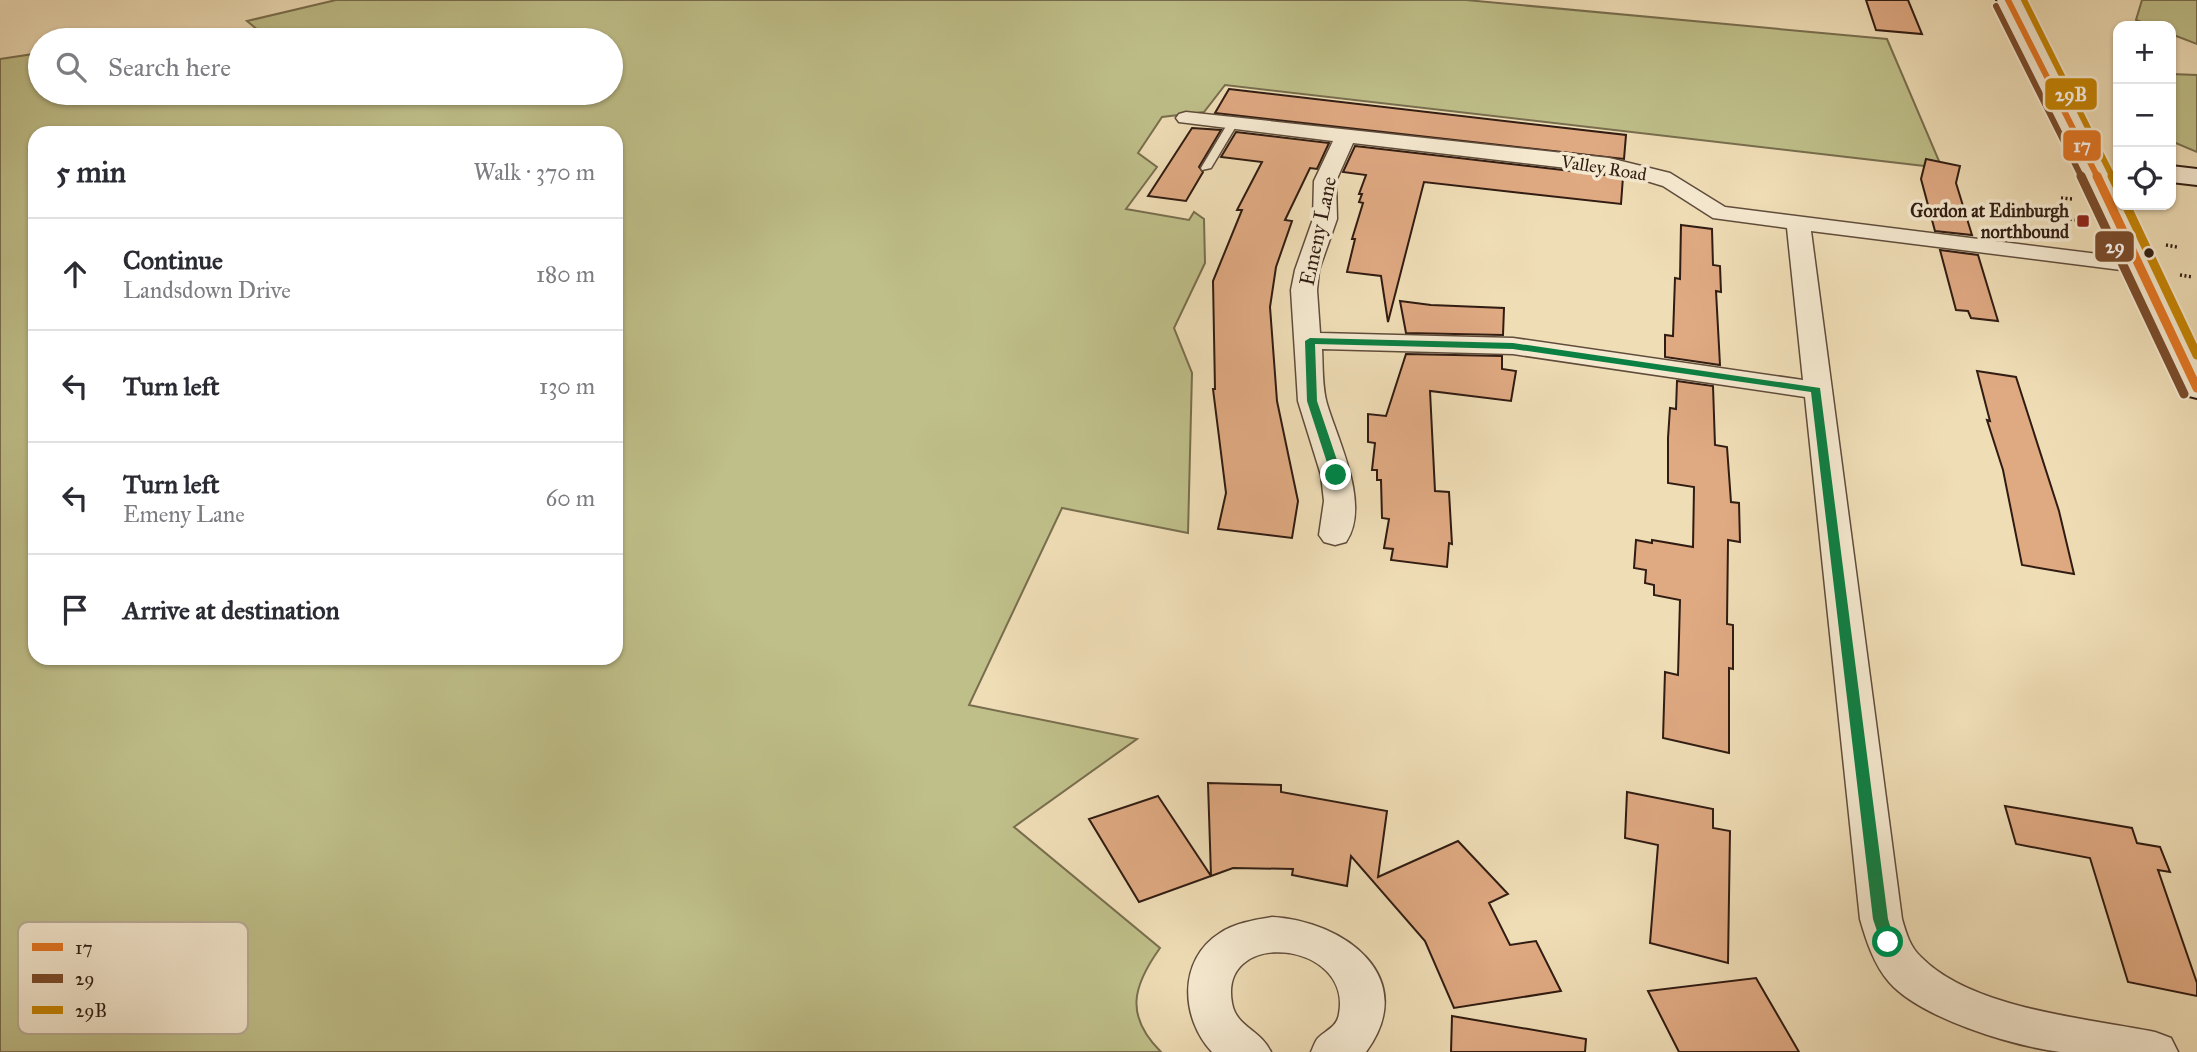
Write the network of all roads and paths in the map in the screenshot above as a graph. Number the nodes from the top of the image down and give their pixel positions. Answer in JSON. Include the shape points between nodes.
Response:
{"nodes":[{"id":1,"x":2008,"y":0,"type":"edge"},
{"id":2,"x":1186,"y":118,"type":"dead end"},
{"id":3,"x":1233,"y":123,"type":"junction"},
{"id":4,"x":1346,"y":136,"type":"junction"},
{"id":5,"x":2105,"y":167,"type":"edge"},
{"id":6,"x":1206,"y":168,"type":"dead end"},
{"id":7,"x":2176,"y":175,"type":"edge"},
{"id":8,"x":2197,"y":177,"type":"edge"},
{"id":9,"x":2061,"y":198,"type":"dead end"},
{"id":10,"x":2073,"y":200,"type":"dead end"},
{"id":11,"x":2070,"y":219,"type":"dead end"},
{"id":12,"x":2083,"y":221,"type":"dead end"},
{"id":13,"x":1798,"y":223,"type":"junction"},
{"id":14,"x":2166,"y":246,"type":"dead end"},
{"id":15,"x":2177,"y":247,"type":"dead end"},
{"id":16,"x":2137,"y":265,"type":"junction"},
{"id":17,"x":2179,"y":275,"type":"dead end"},
{"id":18,"x":2193,"y":277,"type":"dead end"},
{"id":19,"x":1310,"y":341,"type":"junction"},
{"id":20,"x":2197,"y":388,"type":"edge"},
{"id":21,"x":1816,"y":390,"type":"junction"},
{"id":22,"x":1335,"y":535,"type":"dead end"},
{"id":23,"x":1248,"y":1052,"type":"edge"},
{"id":24,"x":1334,"y":1052,"type":"edge"},
{"id":25,"x":2155,"y":1052,"type":"edge"}],
"edges":[{"from":1,"to":5,"type":"main road"},
{"from":2,"to":3,"type":"street","name":"Valley Road"},
{"from":3,"to":4,"type":"street","name":"Valley Road"},
{"from":3,"to":6,"type":"lane"},
{"from":4,"to":13,"type":"street","name":"Valley Road","via":[[1637,170],[1679,186],[1706,208],[1721,213]]},
{"from":4,"to":19,"type":"street","name":"Emeny Lane","via":[[1325,181],[1325,219],[1307,270],[1304,290]]},
{"from":5,"to":16,"type":"main road"},
{"from":7,"to":8,"type":"main road"},
{"from":9,"to":10,"type":"path"},
{"from":11,"to":12,"type":"path"},
{"from":13,"to":16,"type":"street","name":"Valley Road"},
{"from":13,"to":21,"type":"street"},
{"from":14,"to":15,"type":"path"},
{"from":16,"to":20,"type":"main road"},
{"from":17,"to":18,"type":"path"},
{"from":19,"to":21,"type":"street","via":[[1513,346]]},
{"from":19,"to":22,"type":"street","name":"Emeny Lane","via":[[1312,401],[1336,475]]},
{"from":21,"to":25,"type":"street","via":[[1881,919],[1888,942],[1906,971],[1942,996],[1982,1012]]},
{"from":23,"to":24,"type":"street","via":[[1226,1036],[1212,1015],[1209,979],[1214,965],[1245,939],[1290,933],[1316,940],[1339,954],[1360,982],[1364,1014],[1348,1044]]}]}
